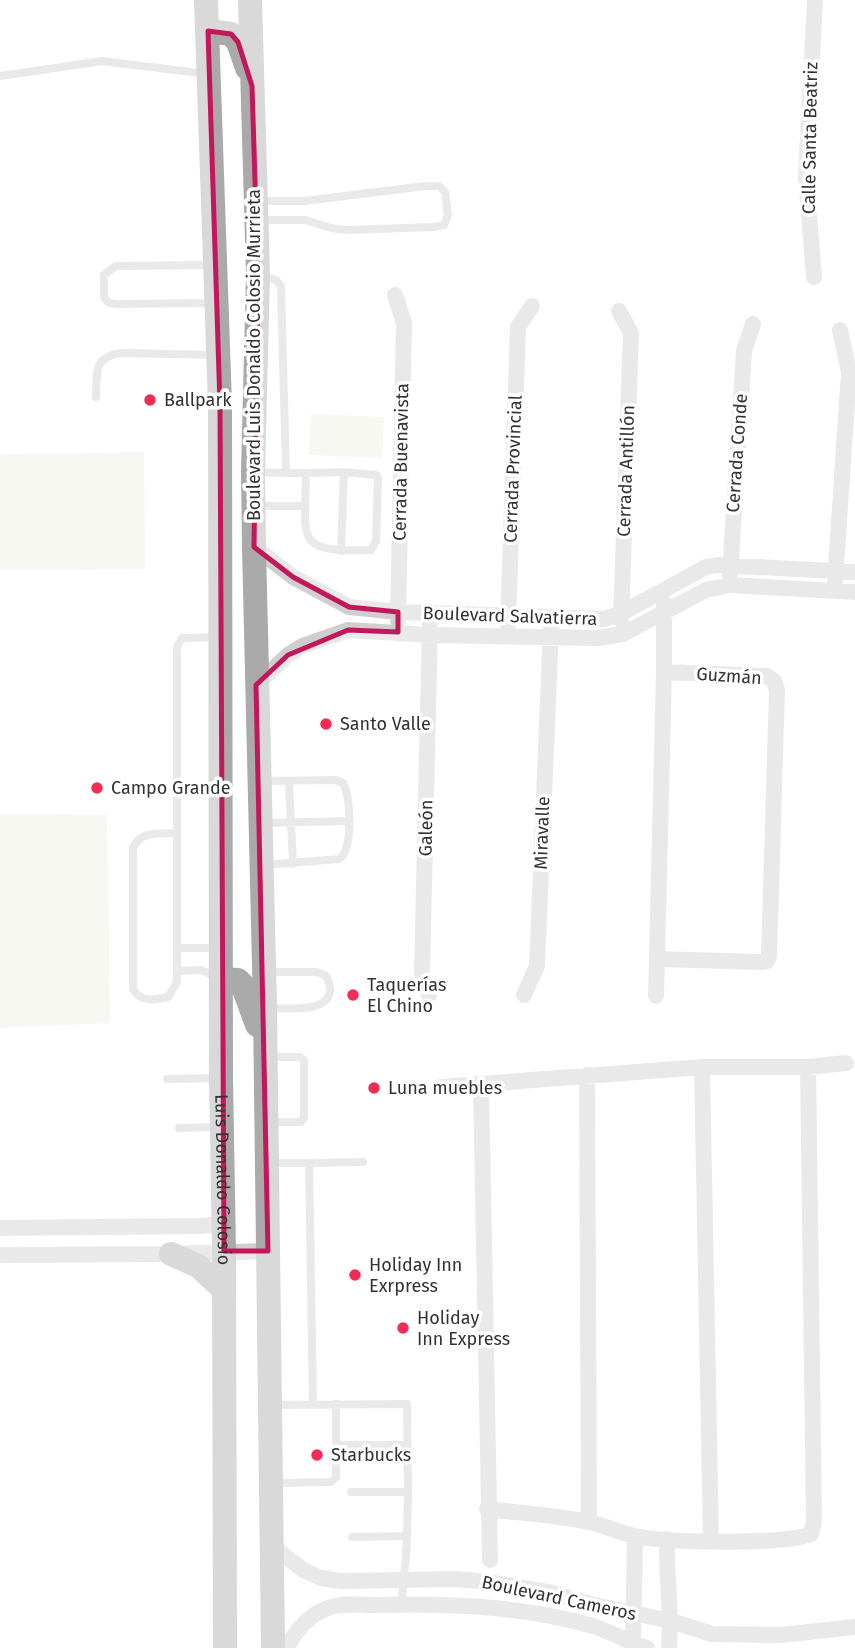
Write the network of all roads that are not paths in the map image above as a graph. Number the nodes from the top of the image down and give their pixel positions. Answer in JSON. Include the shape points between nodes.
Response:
{"nodes":[{"id":1,"x":206,"y":0,"type":"edge"},
{"id":2,"x":250,"y":0,"type":"edge"},
{"id":3,"x":816,"y":0,"type":"edge"},
{"id":4,"x":208,"y":31,"type":"junction"},
{"id":5,"x":210,"y":74,"type":"junction"},
{"id":6,"x":0,"y":76,"type":"edge"},
{"id":7,"x":252,"y":86,"type":"junction"},
{"id":8,"x":304,"y":201,"type":"junction"},
{"id":9,"x":256,"y":210,"type":"junction"},
{"id":10,"x":305,"y":220,"type":"junction"},
{"id":11,"x":215,"y":265,"type":"junction"},
{"id":12,"x":258,"y":274,"type":"junction"},
{"id":13,"x":814,"y":277,"type":"dead end"},
{"id":14,"x":395,"y":295,"type":"dead end"},
{"id":15,"x":216,"y":303,"type":"junction"},
{"id":16,"x":532,"y":306,"type":"dead end"},
{"id":17,"x":619,"y":311,"type":"dead end"},
{"id":18,"x":753,"y":324,"type":"dead end"},
{"id":19,"x":840,"y":330,"type":"dead end"},
{"id":20,"x":219,"y":355,"type":"junction"},
{"id":21,"x":96,"y":397,"type":"dead end"},
{"id":22,"x":220,"y":405,"type":"junction"},
{"id":23,"x":254,"y":438,"type":"junction"},
{"id":24,"x":253,"y":472,"type":"junction"},
{"id":25,"x":344,"y":472,"type":"junction"},
{"id":26,"x":286,"y":473,"type":"junction"},
{"id":27,"x":306,"y":473,"type":"junction"},
{"id":28,"x":254,"y":506,"type":"junction"},
{"id":29,"x":305,"y":506,"type":"junction"},
{"id":30,"x":254,"y":547,"type":"junction"},
{"id":31,"x":341,"y":551,"type":"junction"},
{"id":32,"x":730,"y":565,"type":"junction"},
{"id":33,"x":837,"y":571,"type":"junction"},
{"id":34,"x":855,"y":572,"type":"edge"},
{"id":35,"x":730,"y":585,"type":"junction"},
{"id":36,"x":662,"y":590,"type":"junction"},
{"id":37,"x":834,"y":591,"type":"junction"},
{"id":38,"x":855,"y":592,"type":"edge"},
{"id":39,"x":349,"y":607,"type":"junction"},
{"id":40,"x":665,"y":611,"type":"junction"},
{"id":41,"x":398,"y":612,"type":"junction"},
{"id":42,"x":431,"y":614,"type":"junction"},
{"id":43,"x":620,"y":614,"type":"junction"},
{"id":44,"x":508,"y":616,"type":"junction"},
{"id":45,"x":551,"y":619,"type":"junction"},
{"id":46,"x":348,"y":630,"type":"junction"},
{"id":47,"x":398,"y":632,"type":"junction"},
{"id":48,"x":623,"y":634,"type":"junction"},
{"id":49,"x":430,"y":635,"type":"junction"},
{"id":50,"x":507,"y":635,"type":"junction"},
{"id":51,"x":220,"y":638,"type":"junction"},
{"id":52,"x":550,"y":638,"type":"junction"},
{"id":53,"x":664,"y":672,"type":"junction"},
{"id":54,"x":256,"y":697,"type":"junction"},
{"id":55,"x":220,"y":709,"type":"joint"},
{"id":56,"x":259,"y":781,"type":"junction"},
{"id":57,"x":289,"y":782,"type":"junction"},
{"id":58,"x":348,"y":821,"type":"junction"},
{"id":59,"x":260,"y":823,"type":"junction"},
{"id":60,"x":290,"y":823,"type":"junction"},
{"id":61,"x":176,"y":833,"type":"junction"},
{"id":62,"x":293,"y":864,"type":"junction"},
{"id":63,"x":262,"y":865,"type":"junction"},
{"id":64,"x":220,"y":889,"type":"junction"},
{"id":65,"x":263,"y":942,"type":"junction"},
{"id":66,"x":177,"y":948,"type":"junction"},
{"id":67,"x":220,"y":948,"type":"junction"},
{"id":68,"x":658,"y":959,"type":"junction"},
{"id":69,"x":177,"y":971,"type":"junction"},
{"id":70,"x":264,"y":973,"type":"junction"},
{"id":71,"x":221,"y":979,"type":"junction"},
{"id":72,"x":429,"y":995,"type":"dead end"},
{"id":73,"x":524,"y":995,"type":"dead end"},
{"id":74,"x":656,"y":996,"type":"dead end"},
{"id":75,"x":265,"y":1008,"type":"junction"},
{"id":76,"x":265,"y":1047,"type":"junction"},
{"id":77,"x":846,"y":1063,"type":"dead end"},
{"id":78,"x":702,"y":1067,"type":"junction"},
{"id":79,"x":808,"y":1067,"type":"junction"},
{"id":80,"x":587,"y":1075,"type":"junction"},
{"id":81,"x":221,"y":1078,"type":"junction"},
{"id":82,"x":167,"y":1079,"type":"dead end"},
{"id":83,"x":481,"y":1085,"type":"junction"},
{"id":84,"x":441,"y":1087,"type":"dead end"},
{"id":85,"x":266,"y":1122,"type":"junction"},
{"id":86,"x":222,"y":1127,"type":"junction"},
{"id":87,"x":178,"y":1128,"type":"dead end"},
{"id":88,"x":363,"y":1162,"type":"dead end"},
{"id":89,"x":267,"y":1163,"type":"junction"},
{"id":90,"x":309,"y":1163,"type":"junction"},
{"id":91,"x":223,"y":1224,"type":"junction"},
{"id":92,"x":0,"y":1228,"type":"edge"},
{"id":93,"x":224,"y":1251,"type":"junction"},
{"id":94,"x":268,"y":1251,"type":"junction"},
{"id":95,"x":171,"y":1254,"type":"junction"},
{"id":96,"x":0,"y":1255,"type":"edge"},
{"id":97,"x":223,"y":1289,"type":"junction"},
{"id":98,"x":313,"y":1404,"type":"junction"},
{"id":99,"x":336,"y":1404,"type":"junction"},
{"id":100,"x":270,"y":1405,"type":"junction"},
{"id":101,"x":336,"y":1445,"type":"junction"},
{"id":102,"x":408,"y":1445,"type":"junction"},
{"id":103,"x":270,"y":1483,"type":"junction"},
{"id":104,"x":351,"y":1492,"type":"dead end"},
{"id":105,"x":408,"y":1492,"type":"junction"},
{"id":106,"x":487,"y":1509,"type":"junction"},
{"id":107,"x":589,"y":1522,"type":"junction"},
{"id":108,"x":407,"y":1536,"type":"junction"},
{"id":109,"x":635,"y":1536,"type":"junction"},
{"id":110,"x":352,"y":1537,"type":"dead end"},
{"id":111,"x":667,"y":1539,"type":"junction"},
{"id":112,"x":711,"y":1541,"type":"junction"},
{"id":113,"x":271,"y":1545,"type":"junction"},
{"id":114,"x":490,"y":1560,"type":"dead end"},
{"id":115,"x":402,"y":1580,"type":"junction"},
{"id":116,"x":488,"y":1582,"type":"junction"},
{"id":117,"x":402,"y":1604,"type":"junction"},
{"id":118,"x":486,"y":1606,"type":"junction"},
{"id":119,"x":634,"y":1613,"type":"junction"},
{"id":120,"x":671,"y":1621,"type":"junction"},
{"id":121,"x":855,"y":1627,"type":"edge"},
{"id":122,"x":638,"y":1646,"type":"edge"},
{"id":123,"x":225,"y":1648,"type":"edge"},
{"id":124,"x":273,"y":1648,"type":"edge"},
{"id":125,"x":288,"y":1648,"type":"edge"},
{"id":126,"x":669,"y":1648,"type":"edge"}],
"edges":[{"from":1,"to":4,"type":"main road","name":"Boulevard Luis Donaldo Colosio Murrieta"},
{"from":2,"to":7,"type":"main road","name":"Boulevard Luis Donaldo Colosio Murrieta"},
{"from":3,"to":13,"type":"street","name":"Calle Santa Beatriz","via":[[806,177]]},
{"from":4,"to":5,"type":"main road","name":"Boulevard Luis Donaldo Colosio Murrieta"},
{"from":4,"to":7,"type":"main road","via":[[231,34],[238,42]]},
{"from":5,"to":6,"type":"lane","via":[[102,61]]},
{"from":5,"to":11,"type":"main road","name":"Boulevard Luis Donaldo Colosio Murrieta"},
{"from":7,"to":9,"type":"main road","name":"Boulevard Luis Donaldo Colosio Murrieta"},
{"from":8,"to":9,"type":"lane"},
{"from":8,"to":10,"type":"lane"},
{"from":8,"to":10,"type":"lane","via":[[439,186],[445,192],[447,215],[444,225],[434,227],[346,230]]},
{"from":9,"to":10,"type":"lane"},
{"from":9,"to":12,"type":"main road","name":"Boulevard Luis Donaldo Colosio Murrieta"},
{"from":11,"to":15,"type":"main road","name":"Boulevard Luis Donaldo Colosio Murrieta"},
{"from":11,"to":15,"type":"lane","via":[[116,267],[104,275],[103,288],[109,303]]},
{"from":12,"to":23,"type":"main road","name":"Boulevard Luis Donaldo Colosio Murrieta"},
{"from":12,"to":26,"type":"lane","via":[[281,286]]},
{"from":14,"to":41,"type":"street","name":"Cerrada Buenavista","via":[[404,323]]},
{"from":15,"to":20,"type":"main road","name":"Boulevard Luis Donaldo Colosio Murrieta"},
{"from":16,"to":44,"type":"street","name":"Cerrada Provincial","via":[[518,327]]},
{"from":17,"to":43,"type":"street","name":"Cerrada Antillón","via":[[631,333]]},
{"from":18,"to":32,"type":"street","name":"Cerrada Conde","via":[[744,351]]},
{"from":19,"to":33,"type":"street","via":[[849,372]]},
{"from":20,"to":21,"type":"lane","via":[[110,355],[98,368]]},
{"from":20,"to":22,"type":"main road","name":"Boulevard Luis Donaldo Colosio Murrieta"},
{"from":22,"to":23,"type":"main road","via":[[232,430]]},
{"from":22,"to":51,"type":"main road","name":"Boulevard Luis Donaldo Colosio Murrieta"},
{"from":23,"to":24,"type":"main road","name":"Boulevard Luis Donaldo Colosio Murrieta"},
{"from":24,"to":26,"type":"lane"},
{"from":24,"to":28,"type":"main road","name":"Boulevard Luis Donaldo Colosio Murrieta"},
{"from":25,"to":27,"type":"lane"},
{"from":25,"to":31,"type":"lane"},
{"from":25,"to":31,"type":"lane","via":[[378,478],[376,541],[371,551]]},
{"from":26,"to":27,"type":"lane"},
{"from":27,"to":29,"type":"lane"},
{"from":28,"to":29,"type":"lane"},
{"from":28,"to":30,"type":"main road","name":"Boulevard Luis Donaldo Colosio Murrieta"},
{"from":29,"to":31,"type":"lane","via":[[304,529],[310,541],[323,550]]},
{"from":30,"to":39,"type":"street","name":"Boulevard Salvatierra","via":[[293,577]]},
{"from":30,"to":54,"type":"main road","name":"Boulevard Luis Donaldo Colosio Murrieta"},
{"from":32,"to":33,"type":"street","name":"Boulevard Salvatierra"},
{"from":32,"to":35,"type":"street","name":"Cerrada Conde"},
{"from":32,"to":36,"type":"street","name":"Boulevard Salvatierra","via":[[706,567]]},
{"from":33,"to":34,"type":"street","name":"Boulevard Salvatierra"},
{"from":33,"to":37,"type":"street"},
{"from":35,"to":37,"type":"street","name":"Boulevard Salvatierra"},
{"from":35,"to":40,"type":"street","name":"Boulevard Salvatierra","via":[[705,590]]},
{"from":36,"to":40,"type":"street"},
{"from":36,"to":43,"type":"street","name":"Boulevard Salvatierra"},
{"from":37,"to":38,"type":"street","name":"Boulevard Salvatierra"},
{"from":39,"to":41,"type":"street","name":"Boulevard Salvatierra"},
{"from":39,"to":46,"type":"street"},
{"from":40,"to":48,"type":"street","name":"Boulevard Salvatierra"},
{"from":40,"to":53,"type":"street"},
{"from":41,"to":42,"type":"street","name":"Boulevard Salvatierra"},
{"from":41,"to":47,"type":"street","name":"Cerrada Buenavista"},
{"from":42,"to":44,"type":"street","name":"Boulevard Salvatierra"},
{"from":42,"to":49,"type":"street","name":"Galeón"},
{"from":43,"to":45,"type":"street","name":"Boulevard Salvatierra","via":[[604,619]]},
{"from":43,"to":48,"type":"street","name":"Cerrada Antillón"},
{"from":44,"to":45,"type":"street","name":"Boulevard Salvatierra"},
{"from":44,"to":50,"type":"street","name":"Cerrada Provincial"},
{"from":45,"to":52,"type":"street","name":"Miravalle"},
{"from":46,"to":47,"type":"street","name":"Boulevard Salvatierra"},
{"from":46,"to":54,"type":"street","name":"Boulevard Salvatierra","via":[[288,655]]},
{"from":47,"to":49,"type":"street","name":"Boulevard Salvatierra"},
{"from":48,"to":52,"type":"street","name":"Boulevard Salvatierra"},
{"from":49,"to":50,"type":"street","name":"Boulevard Salvatierra"},
{"from":49,"to":72,"type":"street","name":"Galeón","via":[[422,973]]},
{"from":50,"to":52,"type":"street","name":"Boulevard Salvatierra"},
{"from":51,"to":55,"type":"main road","name":"Boulevard Luis Donaldo Colosio Murrieta"},
{"from":51,"to":61,"type":"lane","via":[[182,638],[177,647]]},
{"from":52,"to":73,"type":"street","name":"Miravalle","via":[[537,966]]},
{"from":53,"to":68,"type":"street"},
{"from":53,"to":68,"type":"street","name":"Guzmán","via":[[766,676],[777,690],[769,957],[761,962]]},
{"from":54,"to":56,"type":"main road"},
{"from":55,"to":64,"type":"main road","name":"Luis Donaldo Colosio"},
{"from":56,"to":57,"type":"lane"},
{"from":56,"to":59,"type":"main road"},
{"from":57,"to":58,"type":"lane","via":[[343,783],[348,792]]},
{"from":57,"to":60,"type":"lane"},
{"from":58,"to":60,"type":"lane"},
{"from":58,"to":62,"type":"lane","via":[[349,844],[340,859]]},
{"from":59,"to":60,"type":"lane"},
{"from":59,"to":63,"type":"main road"},
{"from":60,"to":62,"type":"lane"},
{"from":61,"to":66,"type":"lane"},
{"from":61,"to":69,"type":"lane","via":[[145,834],[133,848],[137,995],[145,1000],[168,997],[177,982]]},
{"from":62,"to":63,"type":"lane"},
{"from":63,"to":65,"type":"main road"},
{"from":64,"to":65,"type":"main road","via":[[237,934]]},
{"from":64,"to":67,"type":"main road","name":"Luis Donaldo Colosio"},
{"from":65,"to":70,"type":"main road"},
{"from":66,"to":67,"type":"lane"},
{"from":66,"to":69,"type":"lane"},
{"from":67,"to":71,"type":"main road","name":"Luis Donaldo Colosio"},
{"from":68,"to":74,"type":"street"},
{"from":69,"to":71,"type":"lane","via":[[201,970]]},
{"from":70,"to":75,"type":"main road"},
{"from":70,"to":75,"type":"lane","via":[[317,972],[325,975],[330,987],[328,998],[316,1006]]},
{"from":71,"to":76,"type":"main road","via":[[242,984]]},
{"from":71,"to":81,"type":"main road","name":"Luis Donaldo Colosio"},
{"from":75,"to":76,"type":"main road"},
{"from":76,"to":85,"type":"main road"},
{"from":76,"to":85,"type":"lane","via":[[304,1060],[304,1118],[301,1122]]},
{"from":77,"to":79,"type":"street"},
{"from":78,"to":79,"type":"street"},
{"from":78,"to":80,"type":"street"},
{"from":78,"to":112,"type":"street"},
{"from":79,"to":112,"type":"street","via":[[814,1521],[811,1534],[800,1538]]},
{"from":80,"to":83,"type":"street"},
{"from":80,"to":107,"type":"street"},
{"from":81,"to":82,"type":"lane"},
{"from":81,"to":86,"type":"main road","name":"Luis Donaldo Colosio"},
{"from":83,"to":84,"type":"street"},
{"from":83,"to":106,"type":"street"},
{"from":85,"to":89,"type":"main road"},
{"from":86,"to":87,"type":"lane"},
{"from":86,"to":91,"type":"main road","name":"Luis Donaldo Colosio"},
{"from":88,"to":90,"type":"lane"},
{"from":89,"to":90,"type":"lane"},
{"from":89,"to":94,"type":"main road"},
{"from":90,"to":98,"type":"lane"},
{"from":91,"to":92,"type":"street"},
{"from":91,"to":93,"type":"main road","name":"Luis Donaldo Colosio"},
{"from":93,"to":94,"type":"street"},
{"from":93,"to":95,"type":"street"},
{"from":93,"to":97,"type":"main road","name":"Luis Donaldo Colosio"},
{"from":94,"to":100,"type":"main road"},
{"from":95,"to":96,"type":"street"},
{"from":95,"to":97,"type":"main road","via":[[198,1266]]},
{"from":97,"to":123,"type":"main road","name":"Luis Donaldo Colosio"},
{"from":98,"to":99,"type":"lane"},
{"from":98,"to":100,"type":"lane"},
{"from":99,"to":101,"type":"lane"},
{"from":99,"to":102,"type":"lane","via":[[406,1403]]},
{"from":100,"to":103,"type":"main road"},
{"from":101,"to":102,"type":"lane"},
{"from":101,"to":103,"type":"lane","via":[[336,1477],[331,1482]]},
{"from":102,"to":105,"type":"lane"},
{"from":103,"to":113,"type":"main road"},
{"from":104,"to":105,"type":"lane"},
{"from":105,"to":108,"type":"lane"},
{"from":106,"to":107,"type":"street"},
{"from":106,"to":114,"type":"street"},
{"from":107,"to":109,"type":"street"},
{"from":108,"to":110,"type":"lane"},
{"from":108,"to":115,"type":"lane"},
{"from":109,"to":111,"type":"street"},
{"from":109,"to":119,"type":"street"},
{"from":111,"to":112,"type":"street"},
{"from":111,"to":120,"type":"street"},
{"from":113,"to":115,"type":"street","name":"Boulevard Cameros","via":[[321,1578]]},
{"from":113,"to":124,"type":"main road"},
{"from":115,"to":116,"type":"street","name":"Boulevard Cameros"},
{"from":115,"to":117,"type":"lane"},
{"from":116,"to":118,"type":"street"},
{"from":116,"to":119,"type":"street","name":"Boulevard Cameros"},
{"from":117,"to":118,"type":"street","name":"Boulevard Cameros"},
{"from":117,"to":125,"type":"street","name":"Boulevard Cameros","via":[[329,1607],[295,1632]]},
{"from":118,"to":122,"type":"street","name":"Boulevard Cameros","via":[[595,1627]]},
{"from":119,"to":120,"type":"street","name":"Boulevard Cameros"},
{"from":119,"to":122,"type":"street"},
{"from":120,"to":121,"type":"street","name":"Boulevard Cameros","via":[[712,1634],[781,1635]]},
{"from":120,"to":126,"type":"street"}]}
